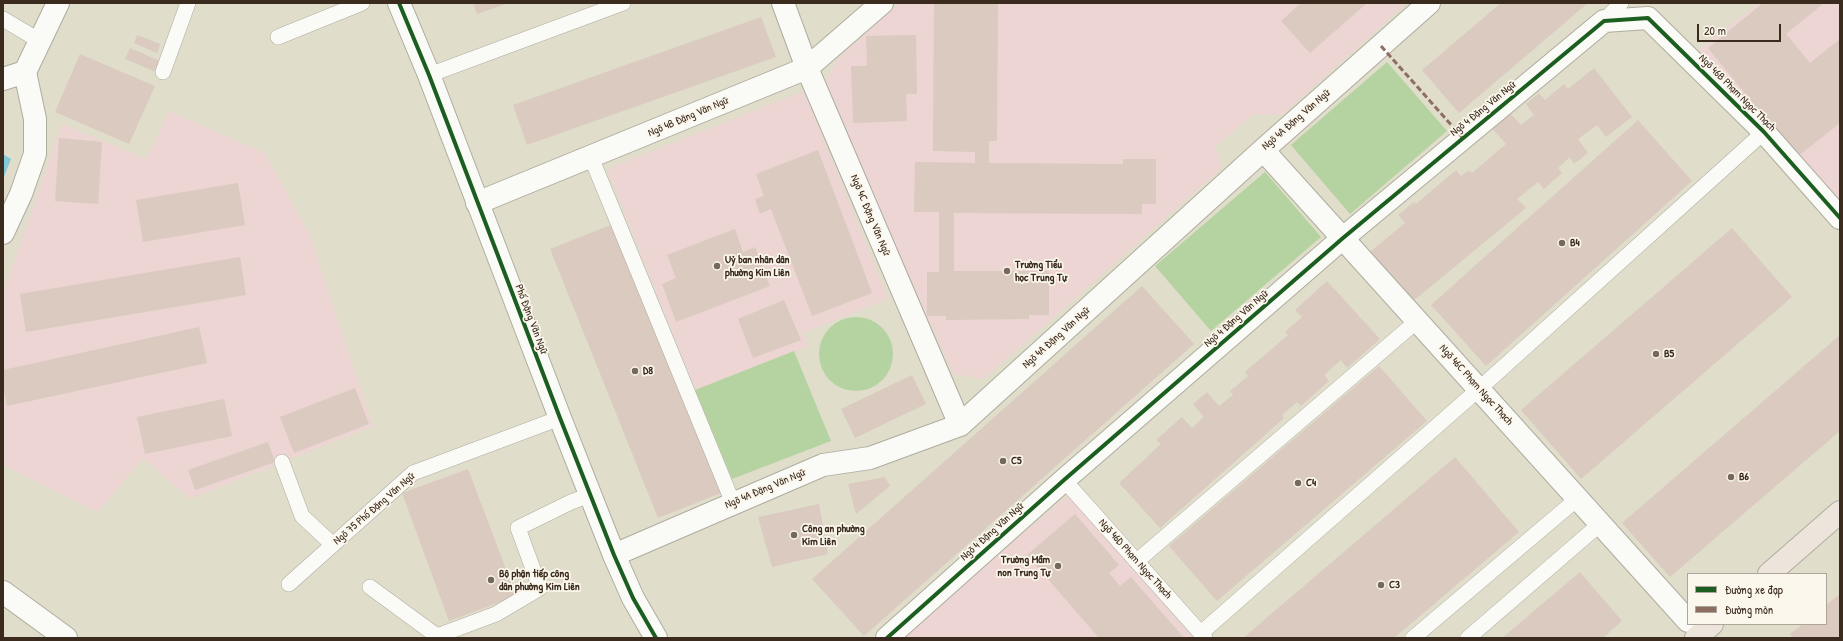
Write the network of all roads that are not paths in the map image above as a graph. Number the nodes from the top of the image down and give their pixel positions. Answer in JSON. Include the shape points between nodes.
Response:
{"nodes":[{"id":1,"x":58,"y":3,"type":"edge"},
{"id":2,"x":188,"y":3,"type":"edge"},
{"id":3,"x":362,"y":3,"type":"edge"},
{"id":4,"x":399,"y":3,"type":"edge"},
{"id":5,"x":623,"y":3,"type":"edge"},
{"id":6,"x":783,"y":3,"type":"edge"},
{"id":7,"x":882,"y":3,"type":"edge"},
{"id":8,"x":1429,"y":3,"type":"edge"},
{"id":9,"x":1621,"y":3,"type":"edge"},
{"id":10,"x":3,"y":20,"type":"edge"},
{"id":11,"x":1604,"y":21,"type":"junction"},
{"id":12,"x":278,"y":37,"type":"dead end"},
{"id":13,"x":40,"y":40,"type":"junction"},
{"id":14,"x":807,"y":68,"type":"junction"},
{"id":15,"x":25,"y":72,"type":"junction"},
{"id":16,"x":163,"y":72,"type":"dead end"},
{"id":17,"x":429,"y":75,"type":"junction"},
{"id":18,"x":3,"y":79,"type":"edge"},
{"id":19,"x":1764,"y":132,"type":"junction"},
{"id":20,"x":1263,"y":150,"type":"junction"},
{"id":21,"x":591,"y":158,"type":"junction"},
{"id":22,"x":477,"y":203,"type":"junction"},
{"id":23,"x":1840,"y":218,"type":"edge"},
{"id":24,"x":3,"y":233,"type":"edge"},
{"id":25,"x":1342,"y":238,"type":"junction"},
{"id":26,"x":1418,"y":321,"type":"junction"},
{"id":27,"x":1479,"y":389,"type":"junction"},
{"id":28,"x":560,"y":418,"type":"junction"},
{"id":29,"x":960,"y":425,"type":"junction"},
{"id":30,"x":282,"y":462,"type":"dead end"},
{"id":31,"x":1064,"y":480,"type":"junction"},
{"id":32,"x":590,"y":495,"type":"junction"},
{"id":33,"x":1577,"y":498,"type":"junction"},
{"id":34,"x":732,"y":503,"type":"junction"},
{"id":35,"x":1840,"y":512,"type":"edge"},
{"id":36,"x":1600,"y":524,"type":"junction"},
{"id":37,"x":332,"y":545,"type":"junction"},
{"id":38,"x":614,"y":555,"type":"junction"},
{"id":39,"x":1137,"y":561,"type":"junction"},
{"id":40,"x":1770,"y":573,"type":"edge"},
{"id":41,"x":289,"y":584,"type":"dead end"},
{"id":42,"x":370,"y":587,"type":"dead end"},
{"id":43,"x":3,"y":592,"type":"edge"},
{"id":44,"x":1687,"y":617,"type":"edge"},
{"id":45,"x":1203,"y":635,"type":"edge"},
{"id":46,"x":655,"y":637,"type":"edge"},
{"id":47,"x":66,"y":638,"type":"edge"},
{"id":48,"x":887,"y":638,"type":"edge"},
{"id":49,"x":1413,"y":638,"type":"edge"},
{"id":50,"x":1468,"y":638,"type":"edge"}],
"edges":[{"from":1,"to":13,"type":"street"},
{"from":2,"to":16,"type":"lane"},
{"from":3,"to":12,"type":"lane"},
{"from":4,"to":17,"type":"street","name":"Phố Đặng Văn Ngữ"},
{"from":5,"to":17,"type":"lane"},
{"from":6,"to":14,"type":"street","name":"Ngõ 4C Đặng Văn Ngữ"},
{"from":7,"to":14,"type":"street","name":"Ngõ 4B Đặng Văn Ngữ"},
{"from":8,"to":20,"type":"street","name":"Ngõ 4A Đặng Văn Ngữ"},
{"from":9,"to":11,"type":"lane"},
{"from":10,"to":13,"type":"lane"},
{"from":11,"to":19,"type":"street","name":"Ngõ 46B Phạm Ngọc Thạch","via":[[1648,18]]},
{"from":11,"to":25,"type":"street","name":"Ngõ 4 Đặng Văn Ngữ"},
{"from":13,"to":15,"type":"street"},
{"from":14,"to":21,"type":"street","name":"Ngõ 4B Đặng Văn Ngữ"},
{"from":14,"to":29,"type":"street","name":"Ngõ 4C Đặng Văn Ngữ"},
{"from":15,"to":18,"type":"street"},
{"from":15,"to":24,"type":"street","via":[[35,119],[35,154],[21,194]]},
{"from":17,"to":22,"type":"street","name":"Phố Đặng Văn Ngữ"},
{"from":19,"to":23,"type":"street","name":"Ngõ 46B Phạm Ngọc Thạch"},
{"from":19,"to":27,"type":"lane"},
{"from":20,"to":25,"type":"street","name":"Ngõ 46C Phạm Ngọc Thạch"},
{"from":20,"to":29,"type":"street","name":"Ngõ 4A Đặng Văn Ngữ"},
{"from":21,"to":22,"type":"street","name":"Ngõ 4B Đặng Văn Ngữ"},
{"from":21,"to":34,"type":"lane"},
{"from":22,"to":28,"type":"street","name":"Phố Đặng Văn Ngữ"},
{"from":25,"to":26,"type":"street","name":"Ngõ 46C Phạm Ngọc Thạch"},
{"from":25,"to":31,"type":"street","name":"Ngõ 4 Đặng Văn Ngữ"},
{"from":26,"to":27,"type":"street","name":"Ngõ 46C Phạm Ngọc Thạch"},
{"from":26,"to":39,"type":"lane"},
{"from":27,"to":33,"type":"street","name":"Ngõ 46C Phạm Ngọc Thạch"},
{"from":27,"to":45,"type":"lane"},
{"from":28,"to":32,"type":"street","name":"Phố Đặng Văn Ngữ"},
{"from":28,"to":37,"type":"lane","name":"Ngõ 75 Phố Đặng Văn Ngữ","via":[[413,474]]},
{"from":29,"to":34,"type":"street","name":"Ngõ 4A Đặng Văn Ngữ","via":[[870,458],[823,465]]},
{"from":30,"to":37,"type":"lane","via":[[302,516]]},
{"from":31,"to":39,"type":"lane","name":"Ngõ 46D Phạm Ngọc Thạch"},
{"from":31,"to":48,"type":"street","name":"Ngõ 4 Đặng Văn Ngữ"},
{"from":32,"to":38,"type":"street","name":"Phố Đặng Văn Ngữ"},
{"from":32,"to":42,"type":"lane","via":[[518,528],[540,588],[496,614],[437,636]]},
{"from":33,"to":36,"type":"street","name":"Ngõ 46C Phạm Ngọc Thạch"},
{"from":33,"to":49,"type":"lane"},
{"from":34,"to":38,"type":"street","name":"Ngõ 4A Đặng Văn Ngữ"},
{"from":35,"to":40,"type":"main road"},
{"from":36,"to":44,"type":"street","name":"Ngõ 46C Phạm Ngọc Thạch"},
{"from":36,"to":50,"type":"lane"},
{"from":37,"to":41,"type":"lane","name":"Ngõ 75 Phố Đặng Văn Ngữ"},
{"from":38,"to":46,"type":"street","name":"Phố Đặng Văn Ngữ","via":[[633,598]]},
{"from":39,"to":45,"type":"lane","name":"Ngõ 46D Phạm Ngọc Thạch"},
{"from":43,"to":47,"type":"street"}]}
